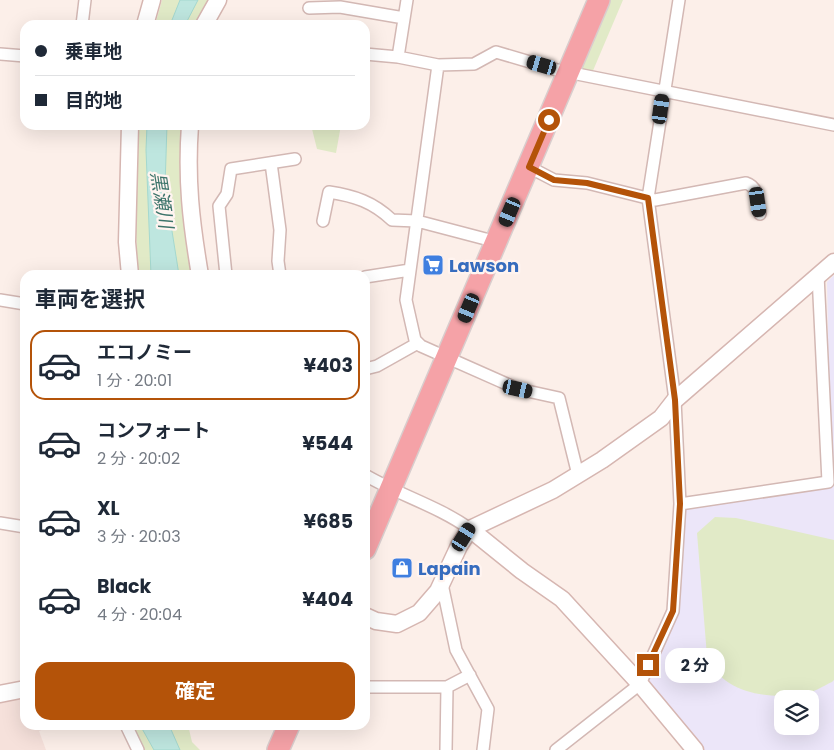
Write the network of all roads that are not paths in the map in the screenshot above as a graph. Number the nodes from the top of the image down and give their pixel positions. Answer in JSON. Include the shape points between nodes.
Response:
{"nodes":[{"id":1,"x":85,"y":0,"type":"edge"},
{"id":2,"x":152,"y":0,"type":"edge"},
{"id":3,"x":218,"y":0,"type":"edge"},
{"id":4,"x":407,"y":0,"type":"edge"},
{"id":5,"x":599,"y":0,"type":"edge"},
{"id":6,"x":679,"y":0,"type":"edge"},
{"id":7,"x":309,"y":8,"type":"dead end"},
{"id":8,"x":404,"y":18,"type":"junction"},
{"id":9,"x":83,"y":20,"type":"edge"},
{"id":10,"x":146,"y":20,"type":"edge"},
{"id":11,"x":207,"y":20,"type":"edge"},
{"id":12,"x":0,"y":54,"type":"edge"},
{"id":13,"x":370,"y":54,"type":"edge"},
{"id":14,"x":20,"y":56,"type":"edge"},
{"id":15,"x":398,"y":57,"type":"junction"},
{"id":16,"x":438,"y":65,"type":"junction"},
{"id":17,"x":569,"y":72,"type":"junction"},
{"id":18,"x":663,"y":91,"type":"junction"},
{"id":19,"x":834,"y":125,"type":"edge"},
{"id":20,"x":130,"y":130,"type":"edge"},
{"id":21,"x":190,"y":130,"type":"edge"},
{"id":22,"x":295,"y":159,"type":"dead end"},
{"id":23,"x":271,"y":163,"type":"junction"},
{"id":24,"x":529,"y":167,"type":"junction"},
{"id":25,"x":648,"y":198,"type":"junction"},
{"id":26,"x":760,"y":214,"type":"dead end"},
{"id":27,"x":323,"y":221,"type":"dead end"},
{"id":28,"x":417,"y":221,"type":"junction"},
{"id":29,"x":497,"y":242,"type":"junction"},
{"id":30,"x":834,"y":262,"type":"edge"},
{"id":31,"x":130,"y":270,"type":"edge"},
{"id":32,"x":199,"y":270,"type":"edge"},
{"id":33,"x":225,"y":270,"type":"edge"},
{"id":34,"x":279,"y":270,"type":"edge"},
{"id":35,"x":410,"y":270,"type":"junction"},
{"id":36,"x":818,"y":275,"type":"junction"},
{"id":37,"x":370,"y":276,"type":"edge"},
{"id":38,"x":0,"y":300,"type":"edge"},
{"id":39,"x":20,"y":303,"type":"edge"},
{"id":40,"x":418,"y":343,"type":"junction"},
{"id":41,"x":448,"y":358,"type":"junction"},
{"id":42,"x":370,"y":368,"type":"edge"},
{"id":43,"x":675,"y":400,"type":"junction"},
{"id":44,"x":578,"y":475,"type":"junction"},
{"id":45,"x":370,"y":477,"type":"edge"},
{"id":46,"x":390,"y":489,"type":"junction"},
{"id":47,"x":680,"y":504,"type":"junction"},
{"id":48,"x":0,"y":523,"type":"edge"},
{"id":49,"x":20,"y":526,"type":"edge"},
{"id":50,"x":470,"y":529,"type":"junction"},
{"id":51,"x":370,"y":537,"type":"edge"},
{"id":52,"x":442,"y":584,"type":"junction"},
{"id":53,"x":370,"y":618,"type":"edge"},
{"id":54,"x":470,"y":676,"type":"junction"},
{"id":55,"x":640,"y":684,"type":"junction"},
{"id":56,"x":370,"y":687,"type":"edge"},
{"id":57,"x":447,"y":687,"type":"junction"},
{"id":58,"x":20,"y":690,"type":"edge"},
{"id":59,"x":0,"y":694,"type":"edge"},
{"id":60,"x":128,"y":730,"type":"edge"},
{"id":61,"x":287,"y":730,"type":"edge"},
{"id":62,"x":281,"y":749,"type":"edge"},
{"id":63,"x":138,"y":750,"type":"edge"},
{"id":64,"x":446,"y":750,"type":"edge"},
{"id":65,"x":483,"y":750,"type":"edge"},
{"id":66,"x":556,"y":750,"type":"edge"},
{"id":67,"x":696,"y":750,"type":"edge"}],
"edges":[{"from":1,"to":9,"type":"street"},
{"from":2,"to":10,"type":"street"},
{"from":3,"to":11,"type":"street"},
{"from":4,"to":8,"type":"street"},
{"from":5,"to":17,"type":"highway"},
{"from":6,"to":18,"type":"street"},
{"from":7,"to":8,"type":"street","via":[[340,7]]},
{"from":8,"to":15,"type":"street"},
{"from":12,"to":14,"type":"street"},
{"from":13,"to":15,"type":"street"},
{"from":15,"to":16,"type":"street"},
{"from":16,"to":17,"type":"street","via":[[474,64],[496,52]]},
{"from":16,"to":28,"type":"street"},
{"from":17,"to":18,"type":"street"},
{"from":17,"to":24,"type":"highway"},
{"from":18,"to":19,"type":"street"},
{"from":18,"to":25,"type":"street"},
{"from":20,"to":31,"type":"street","via":[[127,204]]},
{"from":21,"to":32,"type":"street","via":[[189,208]]},
{"from":22,"to":23,"type":"street"},
{"from":23,"to":33,"type":"street","via":[[231,169],[228,194],[219,206]]},
{"from":23,"to":34,"type":"street","via":[[280,230]]},
{"from":24,"to":25,"type":"street","via":[[554,180],[587,183]]},
{"from":24,"to":29,"type":"highway"},
{"from":25,"to":26,"type":"street","via":[[656,200],[746,183],[757,191]]},
{"from":25,"to":43,"type":"street"},
{"from":27,"to":28,"type":"street","via":[[329,192],[378,206],[392,220]]},
{"from":28,"to":29,"type":"street"},
{"from":28,"to":35,"type":"street"},
{"from":29,"to":41,"type":"highway"},
{"from":30,"to":36,"type":"street"},
{"from":35,"to":37,"type":"street"},
{"from":35,"to":40,"type":"street","via":[[406,300]]},
{"from":36,"to":43,"type":"street"},
{"from":36,"to":47,"type":"street","via":[[828,482]]},
{"from":38,"to":39,"type":"street"},
{"from":40,"to":41,"type":"street"},
{"from":40,"to":42,"type":"street"},
{"from":41,"to":44,"type":"street","via":[[518,389],[558,398]]},
{"from":41,"to":46,"type":"highway"},
{"from":43,"to":44,"type":"street","via":[[661,418]]},
{"from":43,"to":47,"type":"street"},
{"from":44,"to":50,"type":"street"},
{"from":45,"to":46,"type":"street"},
{"from":46,"to":50,"type":"street","via":[[454,518]]},
{"from":46,"to":51,"type":"highway"},
{"from":47,"to":55,"type":"street","via":[[673,611]]},
{"from":48,"to":49,"type":"street"},
{"from":50,"to":52,"type":"street"},
{"from":50,"to":55,"type":"street","via":[[562,599]]},
{"from":52,"to":53,"type":"street","via":[[419,613],[398,624]]},
{"from":52,"to":54,"type":"street","via":[[456,650]]},
{"from":54,"to":57,"type":"street"},
{"from":54,"to":65,"type":"street","via":[[488,709]]},
{"from":55,"to":66,"type":"street"},
{"from":55,"to":67,"type":"street"},
{"from":56,"to":57,"type":"street"},
{"from":57,"to":64,"type":"street"},
{"from":58,"to":59,"type":"street"},
{"from":60,"to":63,"type":"street"},
{"from":61,"to":62,"type":"highway"}]}
